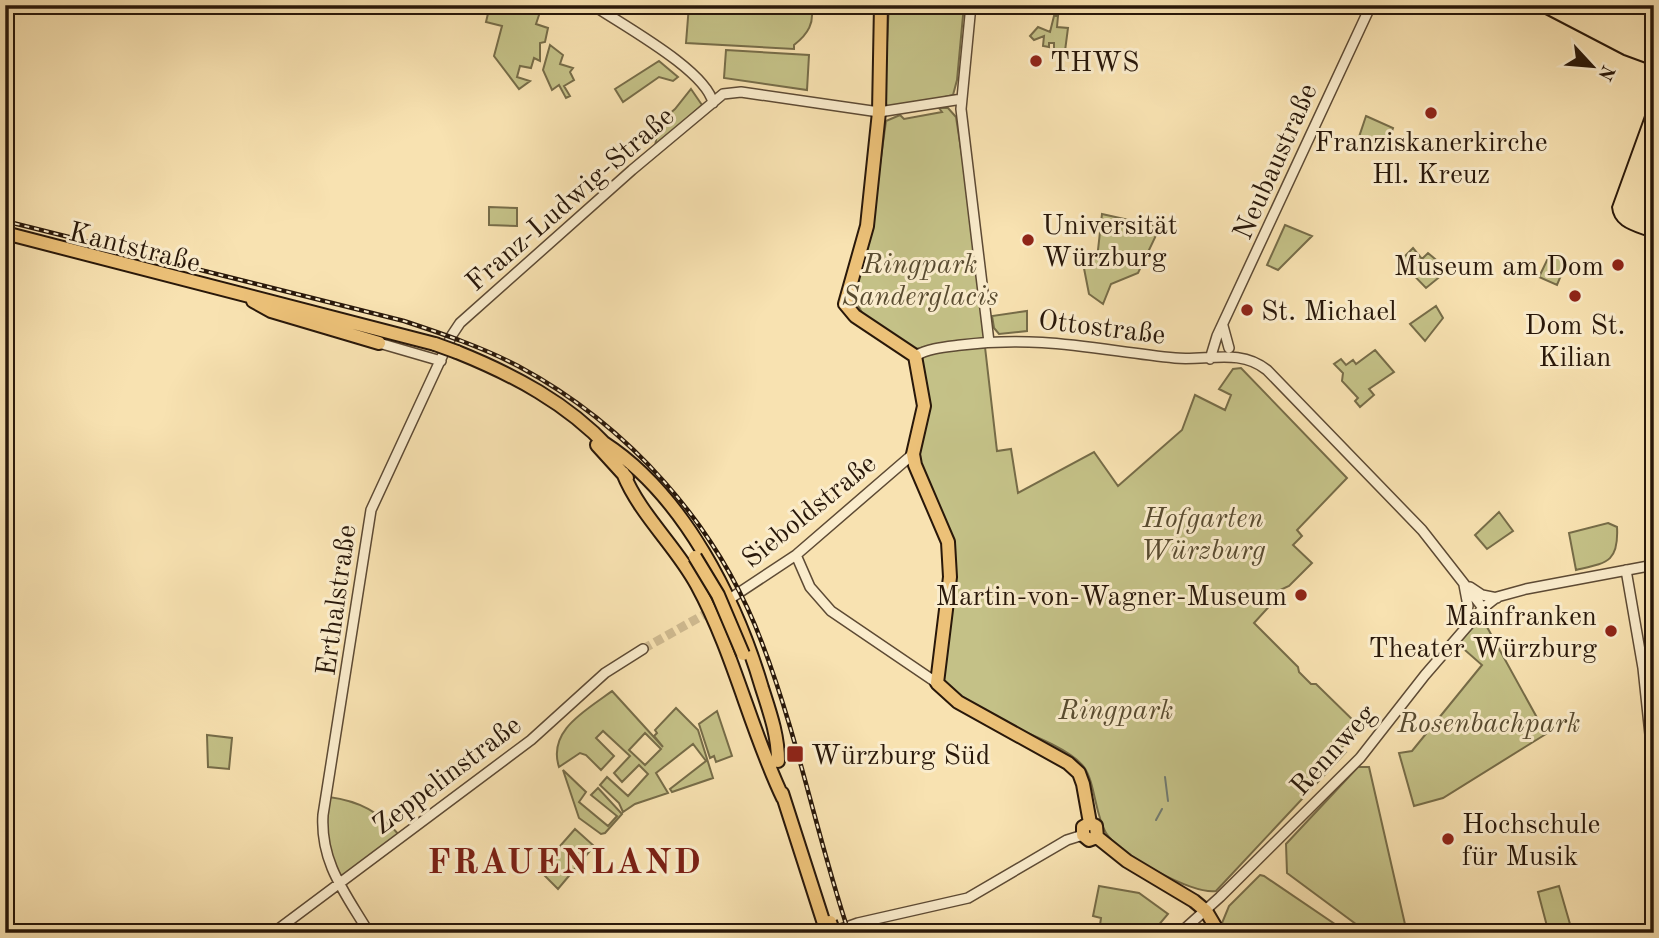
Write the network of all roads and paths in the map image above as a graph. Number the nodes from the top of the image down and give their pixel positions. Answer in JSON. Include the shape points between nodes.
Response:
{"nodes":[{"id":1,"x":593,"y":5,"type":"edge"},
{"id":2,"x":881,"y":5,"type":"edge"},
{"id":3,"x":971,"y":5,"type":"edge"},
{"id":4,"x":1371,"y":5,"type":"edge"},
{"id":5,"x":962,"y":99,"type":"junction"},
{"id":6,"x":717,"y":100,"type":"junction"},
{"id":7,"x":879,"y":112,"type":"junction"},
{"id":8,"x":5,"y":233,"type":"edge"},
{"id":9,"x":5,"y":239,"type":"edge"},
{"id":10,"x":253,"y":301,"type":"junction"},
{"id":11,"x":1223,"y":324,"type":"junction"},
{"id":12,"x":452,"y":335,"type":"joint"},
{"id":13,"x":989,"y":342,"type":"junction"},
{"id":14,"x":379,"y":343,"type":"joint"},
{"id":15,"x":434,"y":346,"type":"junction"},
{"id":16,"x":1229,"y":348,"type":"junction"},
{"id":17,"x":456,"y":355,"type":"junction"},
{"id":18,"x":915,"y":356,"type":"junction"},
{"id":19,"x":1242,"y":356,"type":"junction"},
{"id":20,"x":1222,"y":357,"type":"junction"},
{"id":21,"x":1210,"y":359,"type":"junction"},
{"id":22,"x":441,"y":361,"type":"junction"},
{"id":23,"x":604,"y":443,"type":"junction"},
{"id":24,"x":913,"y":454,"type":"junction"},
{"id":25,"x":623,"y":473,"type":"junction"},
{"id":26,"x":796,"y":555,"type":"junction"},
{"id":27,"x":693,"y":559,"type":"junction"},
{"id":28,"x":1654,"y":565,"type":"edge"},
{"id":29,"x":1626,"y":570,"type":"junction"},
{"id":30,"x":1463,"y":582,"type":"junction"},
{"id":31,"x":1497,"y":598,"type":"junction"},
{"id":32,"x":730,"y":599,"type":"junction"},
{"id":33,"x":1483,"y":608,"type":"junction"},
{"id":34,"x":709,"y":612,"type":"junction"},
{"id":35,"x":1464,"y":628,"type":"junction"},
{"id":36,"x":643,"y":649,"type":"tunnel mouth"},
{"id":37,"x":740,"y":655,"type":"junction"},
{"id":38,"x":937,"y":683,"type":"junction"},
{"id":39,"x":778,"y":761,"type":"junction"},
{"id":40,"x":1654,"y":772,"type":"edge"},
{"id":41,"x":783,"y":798,"type":"junction"},
{"id":42,"x":1086,"y":829,"type":"junction"},
{"id":43,"x":339,"y":883,"type":"junction"},
{"id":44,"x":1206,"y":911,"type":"junction"},
{"id":45,"x":830,"y":929,"type":"edge"},
{"id":46,"x":273,"y":933,"type":"edge"},
{"id":47,"x":369,"y":933,"type":"edge"},
{"id":48,"x":1180,"y":933,"type":"edge"},
{"id":49,"x":1219,"y":933,"type":"edge"}],
"edges":[{"from":1,"to":6,"type":"street","via":[[659,50]]},
{"from":2,"to":7,"type":"main road"},
{"from":3,"to":5,"type":"street"},
{"from":4,"to":11,"type":"street","name":"Neubaustraße"},
{"from":5,"to":7,"type":"street"},
{"from":5,"to":13,"type":"street"},
{"from":6,"to":7,"type":"street","via":[[741,92]]},
{"from":6,"to":12,"type":"street","name":"Franz-Ludwig-Straße","via":[[632,170]]},
{"from":7,"to":18,"type":"main road","via":[[867,226],[845,304],[855,316]]},
{"from":8,"to":15,"type":"main road"},
{"from":9,"to":10,"type":"main road","name":"Kantstraße"},
{"from":10,"to":14,"type":"main road","via":[[271,311]]},
{"from":10,"to":15,"type":"main road"},
{"from":11,"to":16,"type":"street"},
{"from":11,"to":21,"type":"street","name":"Neubaustraße"},
{"from":12,"to":22,"type":"street","name":"Erthalstraße"},
{"from":13,"to":18,"type":"street","name":"Ottostraße","via":[[936,348]]},
{"from":13,"to":21,"type":"street","name":"Ottostraße","via":[[1046,340]]},
{"from":14,"to":22,"type":"street"},
{"from":15,"to":17,"type":"main road"},
{"from":16,"to":19,"type":"street","via":[[1239,350]]},
{"from":16,"to":20,"type":"street"},
{"from":17,"to":23,"type":"main road","via":[[536,389]]},
{"from":17,"to":25,"type":"main road","via":[[553,407]]},
{"from":18,"to":24,"type":"main road","via":[[924,406]]},
{"from":19,"to":20,"type":"street","name":"Ottostraße"},
{"from":19,"to":30,"type":"street","via":[[1267,370],[1416,523]]},
{"from":20,"to":21,"type":"street","name":"Ottostraße"},
{"from":22,"to":43,"type":"street","name":"Erthalstraße","via":[[370,510],[323,815],[324,845]]},
{"from":23,"to":27,"type":"main road","via":[[655,501]]},
{"from":23,"to":32,"type":"main road","via":[[669,505]]},
{"from":24,"to":26,"type":"street","name":"Sieboldstraße"},
{"from":24,"to":38,"type":"main road","via":[[948,542],[950,577]]},
{"from":25,"to":27,"type":"main road"},
{"from":25,"to":34,"type":"main road","via":[[687,568]]},
{"from":26,"to":32,"type":"street","name":"Sieboldstraße"},
{"from":26,"to":38,"type":"street","via":[[810,587],[831,611]]},
{"from":27,"to":37,"type":"main road","bridge":true,"via":[[718,596]]},
{"from":28,"to":29,"type":"street"},
{"from":29,"to":31,"type":"street","via":[[1567,579]]},
{"from":29,"to":40,"type":"street"},
{"from":30,"to":31,"type":"street"},
{"from":30,"to":33,"type":"street"},
{"from":30,"to":35,"type":"street","via":[[1468,606]]},
{"from":31,"to":33,"type":"street","name":"Rennweg"},
{"from":32,"to":34,"type":"street"},
{"from":32,"to":39,"type":"main road","via":[[778,741]]},
{"from":33,"to":35,"type":"street","name":"Rennweg"},
{"from":34,"to":41,"type":"main road"},
{"from":35,"to":44,"type":"street","name":"Rennweg","via":[[1360,758]]},
{"from":36,"to":43,"type":"street","name":"Zeppelinstraße","via":[[604,673],[531,740]]},
{"from":37,"to":39,"type":"main road"},
{"from":37,"to":41,"type":"main road"},
{"from":38,"to":42,"type":"main road","via":[[958,702],[1079,773]]},
{"from":39,"to":45,"type":"main road"},
{"from":41,"to":45,"type":"main road"},
{"from":42,"to":44,"type":"main road","via":[[1098,828],[1097,837],[1127,861]]},
{"from":42,"to":45,"type":"street","via":[[968,898]]},
{"from":43,"to":46,"type":"street","name":"Zeppelinstraße"},
{"from":43,"to":47,"type":"street","name":"Erthalstraße"},
{"from":44,"to":48,"type":"street","name":"Rennweg"},
{"from":44,"to":49,"type":"main road"}]}
